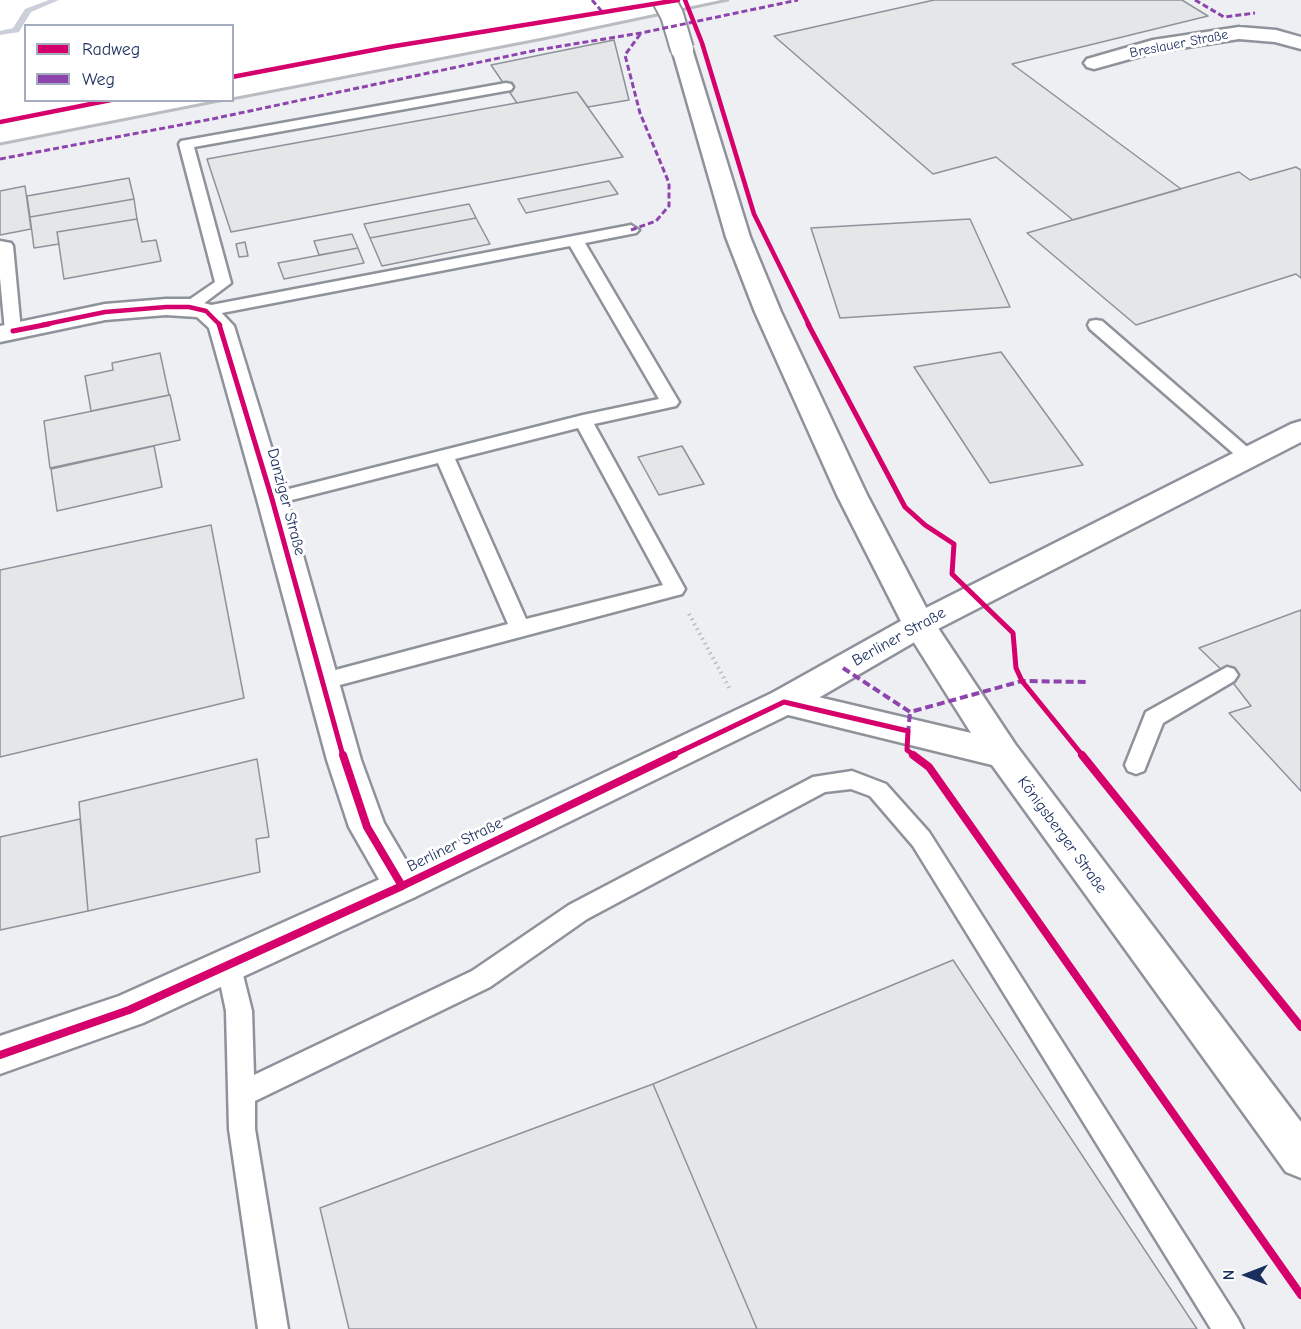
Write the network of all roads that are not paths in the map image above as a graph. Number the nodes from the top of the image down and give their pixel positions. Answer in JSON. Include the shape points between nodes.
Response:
{"nodes":[{"id":1,"x":664,"y":0,"type":"edge"},
{"id":2,"x":1301,"y":44,"type":"edge"},
{"id":3,"x":1094,"y":63,"type":"dead end"},
{"id":4,"x":507,"y":87,"type":"dead end"},
{"id":5,"x":631,"y":230,"type":"dead end"},
{"id":6,"x":575,"y":240,"type":"junction"},
{"id":7,"x":0,"y":246,"type":"edge"},
{"id":8,"x":197,"y":309,"type":"junction"},
{"id":9,"x":1096,"y":325,"type":"dead end"},
{"id":10,"x":7,"y":332,"type":"edge"},
{"id":11,"x":583,"y":422,"type":"junction"},
{"id":12,"x":1301,"y":430,"type":"edge"},
{"id":13,"x":444,"y":456,"type":"junction"},
{"id":14,"x":1247,"y":456,"type":"junction"},
{"id":15,"x":272,"y":499,"type":"junction"},
{"id":16,"x":919,"y":625,"type":"junction"},
{"id":17,"x":520,"y":628,"type":"junction"},
{"id":18,"x":1227,"y":675,"type":"dead end"},
{"id":19,"x":321,"y":681,"type":"junction"},
{"id":20,"x":784,"y":702,"type":"junction"},
{"id":21,"x":1003,"y":754,"type":"junction"},
{"id":22,"x":1137,"y":765,"type":"dead end"},
{"id":23,"x":402,"y":886,"type":"junction"},
{"id":24,"x":228,"y":963,"type":"junction"},
{"id":25,"x":0,"y":1055,"type":"edge"},
{"id":26,"x":242,"y":1094,"type":"junction"},
{"id":27,"x":1301,"y":1157,"type":"edge"},
{"id":28,"x":273,"y":1329,"type":"edge"},
{"id":29,"x":1228,"y":1329,"type":"edge"}],
"edges":[{"from":1,"to":16,"type":"street","name":"Königsberger Straße","bridge":true,"via":[[672,15],[738,237],[768,312],[852,495]]},
{"from":2,"to":3,"type":"street","name":"Breslauer Straße","via":[[1276,36],[1239,33],[1153,46]]},
{"from":4,"to":8,"type":"lane","via":[[186,144],[223,284]]},
{"from":5,"to":6,"type":"lane"},
{"from":6,"to":8,"type":"lane"},
{"from":6,"to":11,"type":"lane","via":[[670,402]]},
{"from":7,"to":10,"type":"lane","via":[[5,246]]},
{"from":8,"to":10,"type":"street","via":[[105,312]]},
{"from":8,"to":15,"type":"street","name":"Danziger Straße","via":[[221,326]]},
{"from":9,"to":14,"type":"lane"},
{"from":11,"to":13,"type":"lane"},
{"from":11,"to":17,"type":"lane","via":[[675,589]]},
{"from":12,"to":14,"type":"street","name":"Berliner Straße"},
{"from":13,"to":15,"type":"lane"},
{"from":13,"to":17,"type":"lane"},
{"from":14,"to":16,"type":"street","name":"Berliner Straße"},
{"from":15,"to":19,"type":"street","name":"Danziger Straße"},
{"from":16,"to":20,"type":"street","name":"Berliner Straße"},
{"from":16,"to":21,"type":"street","name":"Königsberger Straße"},
{"from":17,"to":19,"type":"lane"},
{"from":18,"to":22,"type":"lane","via":[[1154,718]]},
{"from":19,"to":23,"type":"street","name":"Danziger Straße","via":[[367,827]]},
{"from":20,"to":21,"type":"street"},
{"from":20,"to":23,"type":"street","name":"Berliner Straße"},
{"from":21,"to":27,"type":"street","name":"Königsberger Straße"},
{"from":23,"to":24,"type":"street","name":"Berliner Straße"},
{"from":24,"to":25,"type":"street","name":"Berliner Straße","via":[[129,1010]]},
{"from":24,"to":26,"type":"lane","via":[[239,1011]]},
{"from":26,"to":28,"type":"lane","via":[[242,1129]]},
{"from":26,"to":29,"type":"lane","via":[[482,979],[578,912],[821,783],[852,780],[878,790],[921,839]]}]}
